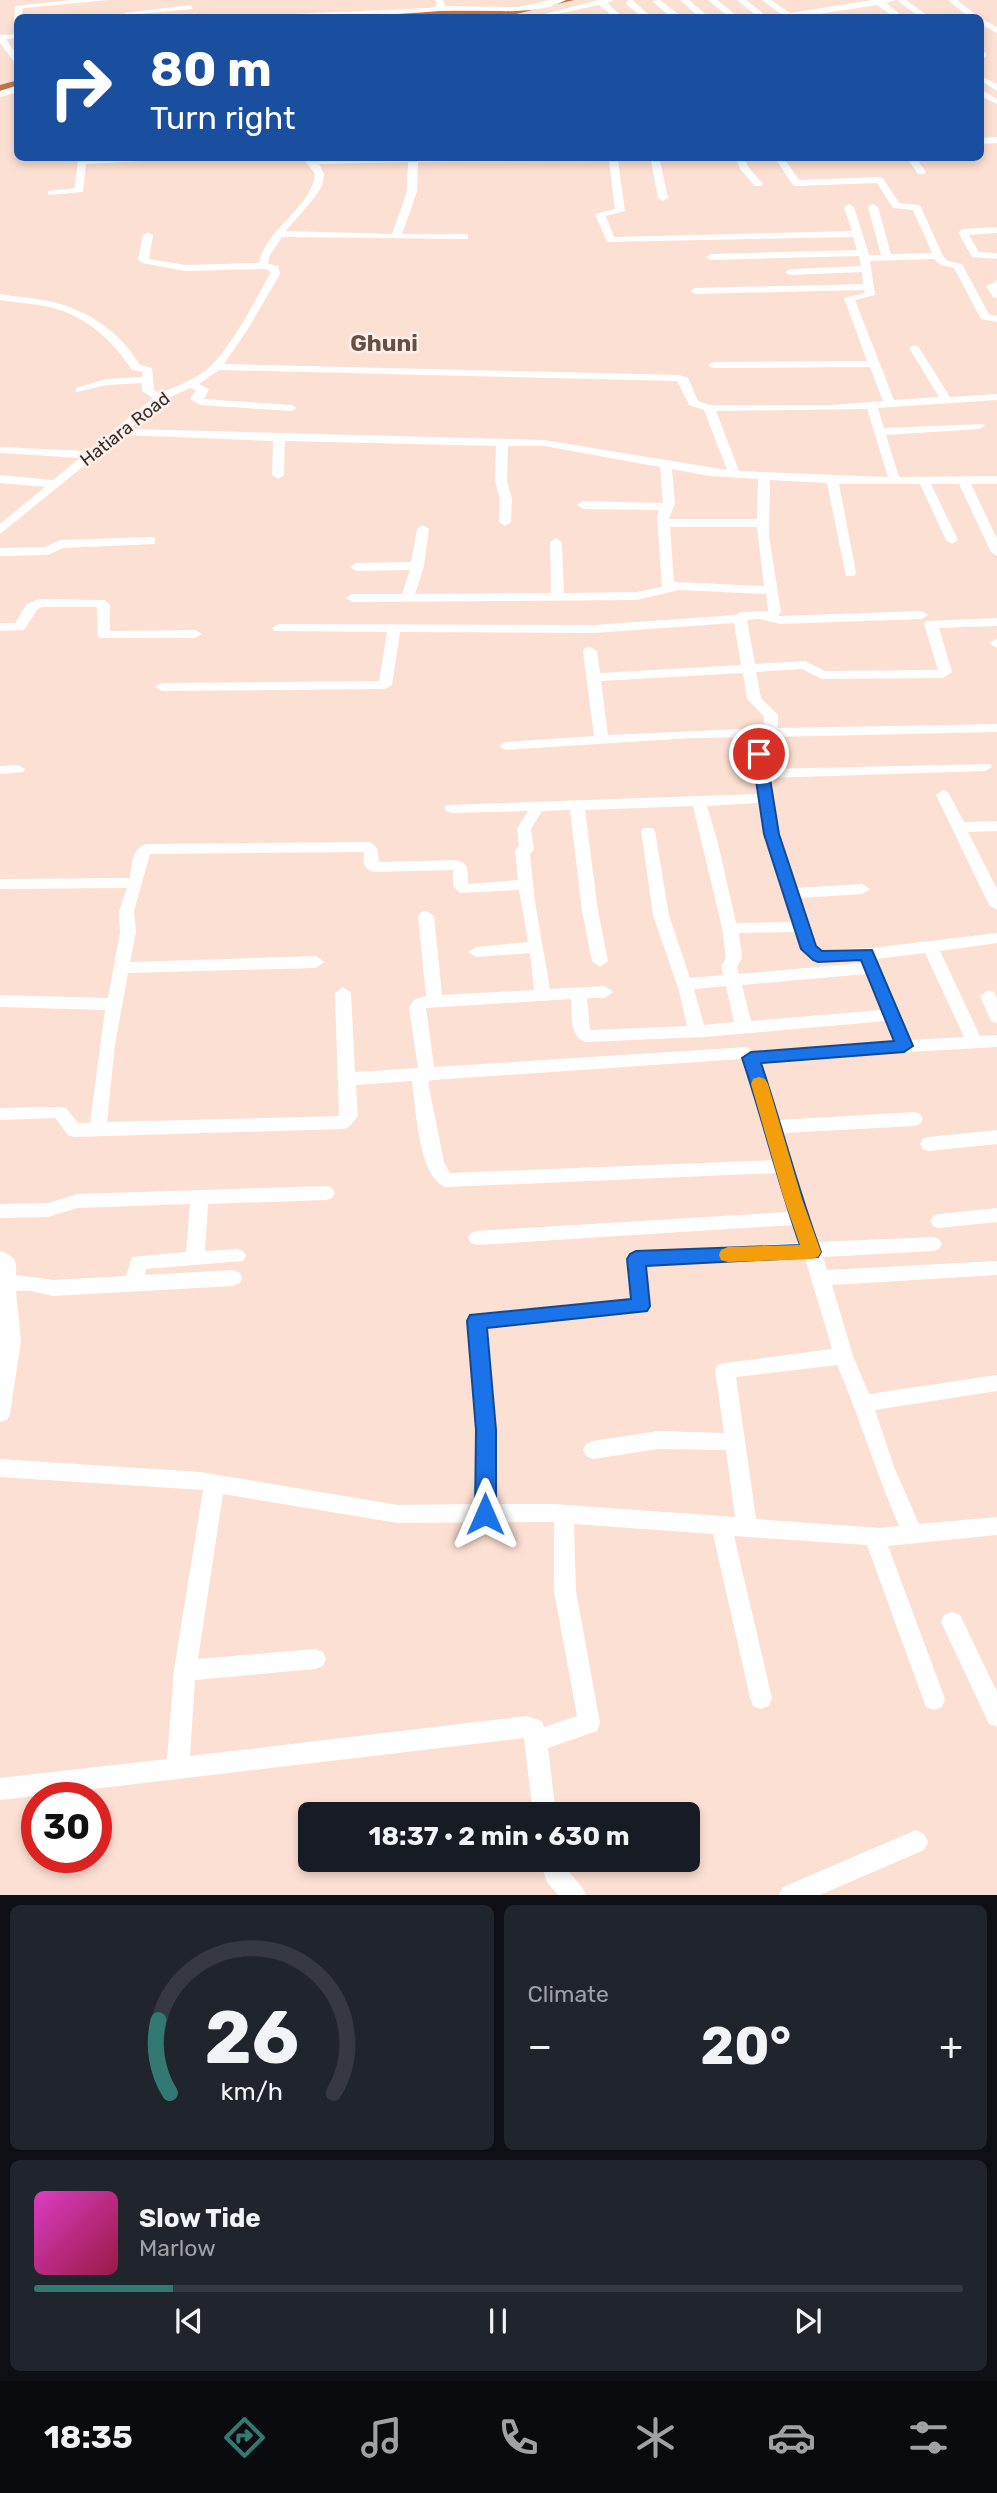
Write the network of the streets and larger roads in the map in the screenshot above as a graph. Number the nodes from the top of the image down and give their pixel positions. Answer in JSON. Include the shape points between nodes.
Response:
{"nodes":[{"id":1,"x":104,"y":0,"type":"edge"},
{"id":2,"x":146,"y":0,"type":"edge"},
{"id":3,"x":181,"y":0,"type":"edge"},
{"id":4,"x":562,"y":0,"type":"edge"},
{"id":5,"x":684,"y":0,"type":"edge"},
{"id":6,"x":712,"y":0,"type":"edge"},
{"id":7,"x":741,"y":0,"type":"edge"},
{"id":8,"x":766,"y":0,"type":"edge"},
{"id":9,"x":819,"y":0,"type":"edge"},
{"id":10,"x":892,"y":0,"type":"edge"},
{"id":11,"x":901,"y":0,"type":"edge"},
{"id":12,"x":952,"y":0,"type":"edge"},
{"id":13,"x":606,"y":1,"type":"edge"},
{"id":14,"x":656,"y":1,"type":"edge"},
{"id":15,"x":878,"y":1,"type":"edge"},
{"id":16,"x":629,"y":2,"type":"dead end"},
{"id":17,"x":849,"y":3,"type":"edge"},
{"id":18,"x":440,"y":4,"type":"edge"},
{"id":19,"x":801,"y":6,"type":"dead end"},
{"id":20,"x":190,"y":7,"type":"junction"},
{"id":21,"x":831,"y":8,"type":"junction"},
{"id":22,"x":173,"y":9,"type":"junction"},
{"id":23,"x":155,"y":10,"type":"junction"},
{"id":24,"x":862,"y":11,"type":"dead end"},
{"id":25,"x":809,"y":12,"type":"junction"},
{"id":26,"x":128,"y":13,"type":"dead end"},
{"id":27,"x":18,"y":14,"type":"edge"},
{"id":28,"x":176,"y":14,"type":"edge"},
{"id":29,"x":199,"y":14,"type":"edge"},
{"id":30,"x":258,"y":14,"type":"edge"},
{"id":31,"x":546,"y":14,"type":"edge"},
{"id":32,"x":644,"y":14,"type":"edge"},
{"id":33,"x":673,"y":14,"type":"edge"},
{"id":34,"x":701,"y":14,"type":"edge"},
{"id":35,"x":731,"y":14,"type":"edge"},
{"id":36,"x":760,"y":14,"type":"edge"},
{"id":37,"x":786,"y":14,"type":"edge"},
{"id":38,"x":799,"y":14,"type":"edge"},
{"id":39,"x":812,"y":14,"type":"edge"},
{"id":40,"x":839,"y":14,"type":"edge"},
{"id":41,"x":896,"y":14,"type":"edge"},
{"id":42,"x":921,"y":14,"type":"edge"},
{"id":43,"x":971,"y":14,"type":"edge"},
{"id":44,"x":14,"y":36,"type":"edge"},
{"id":45,"x":14,"y":58,"type":"edge"},
{"id":46,"x":82,"y":161,"type":"edge"},
{"id":47,"x":311,"y":161,"type":"edge"},
{"id":48,"x":413,"y":161,"type":"edge"},
{"id":49,"x":613,"y":161,"type":"edge"},
{"id":50,"x":656,"y":161,"type":"edge"},
{"id":51,"x":741,"y":161,"type":"edge"},
{"id":52,"x":782,"y":161,"type":"edge"},
{"id":53,"x":914,"y":161,"type":"edge"},
{"id":54,"x":921,"y":172,"type":"dead end"},
{"id":55,"x":758,"y":184,"type":"dead end"},
{"id":56,"x":51,"y":192,"type":"dead end"},
{"id":57,"x":663,"y":198,"type":"dead end"},
{"id":58,"x":849,"y":207,"type":"dead end"},
{"id":59,"x":873,"y":207,"type":"dead end"},
{"id":60,"x":997,"y":230,"type":"edge"},
{"id":61,"x":148,"y":234,"type":"dead end"},
{"id":62,"x":280,"y":234,"type":"junction"},
{"id":63,"x":857,"y":234,"type":"junction"},
{"id":64,"x":396,"y":237,"type":"junction"},
{"id":65,"x":465,"y":237,"type":"dead end"},
{"id":66,"x":997,"y":256,"type":"edge"},
{"id":67,"x":711,"y":257,"type":"dead end"},
{"id":68,"x":938,"y":257,"type":"junction"},
{"id":69,"x":887,"y":258,"type":"junction"},
{"id":70,"x":263,"y":266,"type":"junction"},
{"id":71,"x":867,"y":269,"type":"junction"},
{"id":72,"x":788,"y":276,"type":"dead end"},
{"id":73,"x":997,"y":284,"type":"edge"},
{"id":74,"x":695,"y":291,"type":"dead end"},
{"id":75,"x":997,"y":295,"type":"edge"},
{"id":76,"x":0,"y":297,"type":"edge"},
{"id":77,"x":997,"y":319,"type":"edge"},
{"id":78,"x":914,"y":348,"type":"dead end"},
{"id":79,"x":875,"y":363,"type":"junction"},
{"id":80,"x":712,"y":365,"type":"dead end"},
{"id":81,"x":216,"y":367,"type":"junction"},
{"id":82,"x":146,"y":380,"type":"junction"},
{"id":83,"x":189,"y":384,"type":"junction"},
{"id":84,"x":80,"y":390,"type":"dead end"},
{"id":85,"x":997,"y":397,"type":"edge"},
{"id":86,"x":160,"y":398,"type":"junction"},
{"id":87,"x":946,"y":398,"type":"junction"},
{"id":88,"x":889,"y":403,"type":"junction"},
{"id":89,"x":871,"y":405,"type":"junction"},
{"id":90,"x":291,"y":408,"type":"dead end"},
{"id":91,"x":709,"y":408,"type":"junction"},
{"id":92,"x":979,"y":426,"type":"dead end"},
{"id":93,"x":121,"y":432,"type":"junction"},
{"id":94,"x":880,"y":432,"type":"junction"},
{"id":95,"x":279,"y":438,"type":"junction"},
{"id":96,"x":502,"y":442,"type":"junction"},
{"id":97,"x":0,"y":450,"type":"edge"},
{"id":98,"x":89,"y":456,"type":"junction"},
{"id":99,"x":666,"y":464,"type":"junction"},
{"id":100,"x":734,"y":474,"type":"junction"},
{"id":101,"x":278,"y":475,"type":"dead end"},
{"id":102,"x":764,"y":476,"type":"junction"},
{"id":103,"x":0,"y":479,"type":"edge"},
{"id":104,"x":832,"y":480,"type":"junction"},
{"id":105,"x":963,"y":480,"type":"junction"},
{"id":106,"x":997,"y":480,"type":"edge"},
{"id":107,"x":924,"y":481,"type":"junction"},
{"id":108,"x":895,"y":482,"type":"junction"},
{"id":109,"x":56,"y":484,"type":"junction"},
{"id":110,"x":583,"y":505,"type":"dead end"},
{"id":111,"x":666,"y":508,"type":"junction"},
{"id":112,"x":0,"y":512,"type":"edge"},
{"id":113,"x":19,"y":514,"type":"junction"},
{"id":114,"x":505,"y":522,"type":"dead end"},
{"id":115,"x":664,"y":523,"type":"junction"},
{"id":116,"x":765,"y":523,"type":"junction"},
{"id":117,"x":423,"y":529,"type":"dead end"},
{"id":118,"x":0,"y":530,"type":"edge"},
{"id":119,"x":952,"y":540,"type":"dead end"},
{"id":120,"x":151,"y":541,"type":"dead end"},
{"id":121,"x":556,"y":542,"type":"dead end"},
{"id":122,"x":0,"y":552,"type":"edge"},
{"id":123,"x":997,"y":552,"type":"edge"},
{"id":124,"x":418,"y":566,"type":"junction"},
{"id":125,"x":356,"y":567,"type":"dead end"},
{"id":126,"x":850,"y":573,"type":"dead end"},
{"id":127,"x":674,"y":588,"type":"junction"},
{"id":128,"x":772,"y":590,"type":"junction"},
{"id":129,"x":558,"y":596,"type":"junction"},
{"id":130,"x":407,"y":597,"type":"junction"},
{"id":131,"x":352,"y":598,"type":"dead end"},
{"id":132,"x":922,"y":615,"type":"dead end"},
{"id":133,"x":760,"y":616,"type":"junction"},
{"id":134,"x":740,"y":619,"type":"junction"},
{"id":135,"x":997,"y":622,"type":"edge"},
{"id":136,"x":0,"y":627,"type":"edge"},
{"id":137,"x":279,"y":628,"type":"dead end"},
{"id":138,"x":394,"y":629,"type":"junction"},
{"id":139,"x":195,"y":634,"type":"dead end"},
{"id":140,"x":590,"y":652,"type":"dead end"},
{"id":141,"x":749,"y":668,"type":"junction"},
{"id":142,"x":593,"y":677,"type":"junction"},
{"id":143,"x":162,"y":687,"type":"dead end"},
{"id":144,"x":997,"y":728,"type":"edge"},
{"id":145,"x":769,"y":732,"type":"junction"},
{"id":146,"x":602,"y":740,"type":"junction"},
{"id":147,"x":506,"y":746,"type":"dead end"},
{"id":148,"x":985,"y":767,"type":"dead end"},
{"id":149,"x":18,"y":769,"type":"dead end"},
{"id":150,"x":0,"y":770,"type":"edge"},
{"id":151,"x":762,"y":774,"type":"junction"},
{"id":152,"x":943,"y":795,"type":"dead end"},
{"id":153,"x":765,"y":797,"type":"junction"},
{"id":154,"x":698,"y":800,"type":"junction"},
{"id":155,"x":577,"y":804,"type":"junction"},
{"id":156,"x":538,"y":806,"type":"junction"},
{"id":157,"x":450,"y":808,"type":"dead end"},
{"id":158,"x":997,"y":826,"type":"edge"},
{"id":159,"x":957,"y":827,"type":"junction"},
{"id":160,"x":648,"y":831,"type":"dead end"},
{"id":161,"x":135,"y":883,"type":"junction"},
{"id":162,"x":0,"y":884,"type":"edge"},
{"id":163,"x":526,"y":886,"type":"junction"},
{"id":164,"x":862,"y":889,"type":"dead end"},
{"id":165,"x":792,"y":893,"type":"junction"},
{"id":166,"x":997,"y":905,"type":"edge"},
{"id":167,"x":426,"y":916,"type":"dead end"},
{"id":168,"x":803,"y":927,"type":"junction"},
{"id":169,"x":730,"y":928,"type":"junction"},
{"id":170,"x":997,"y":938,"type":"edge"},
{"id":171,"x":930,"y":946,"type":"junction"},
{"id":172,"x":536,"y":947,"type":"junction"},
{"id":173,"x":476,"y":953,"type":"dead end"},
{"id":174,"x":600,"y":961,"type":"dead end"},
{"id":175,"x":870,"y":961,"type":"junction"},
{"id":176,"x":316,"y":962,"type":"dead end"},
{"id":177,"x":122,"y":968,"type":"junction"},
{"id":178,"x":732,"y":981,"type":"junction"},
{"id":179,"x":684,"y":984,"type":"junction"},
{"id":180,"x":605,"y":992,"type":"dead end"},
{"id":181,"x":343,"y":993,"type":"dead end"},
{"id":182,"x":578,"y":993,"type":"junction"},
{"id":183,"x":543,"y":995,"type":"junction"},
{"id":184,"x":988,"y":996,"type":"dead end"},
{"id":185,"x":0,"y":1001,"type":"edge"},
{"id":186,"x":435,"y":1001,"type":"junction"},
{"id":187,"x":114,"y":1003,"type":"junction"},
{"id":188,"x":892,"y":1015,"type":"junction"},
{"id":189,"x":997,"y":1017,"type":"edge"},
{"id":190,"x":744,"y":1028,"type":"junction"},
{"id":191,"x":697,"y":1031,"type":"junction"},
{"id":192,"x":997,"y":1041,"type":"edge"},
{"id":193,"x":975,"y":1042,"type":"junction"},
{"id":194,"x":904,"y":1046,"type":"junction"},
{"id":195,"x":751,"y":1058,"type":"junction"},
{"id":196,"x":423,"y":1076,"type":"junction"},
{"id":197,"x":347,"y":1082,"type":"junction"},
{"id":198,"x":0,"y":1114,"type":"edge"},
{"id":199,"x":914,"y":1119,"type":"dead end"},
{"id":200,"x":774,"y":1127,"type":"junction"},
{"id":201,"x":99,"y":1129,"type":"junction"},
{"id":202,"x":997,"y":1137,"type":"edge"},
{"id":203,"x":929,"y":1144,"type":"dead end"},
{"id":204,"x":783,"y":1166,"type":"junction"},
{"id":205,"x":326,"y":1193,"type":"dead end"},
{"id":206,"x":200,"y":1198,"type":"junction"},
{"id":207,"x":0,"y":1211,"type":"edge"},
{"id":208,"x":997,"y":1215,"type":"edge"},
{"id":209,"x":799,"y":1218,"type":"junction"},
{"id":210,"x":939,"y":1221,"type":"dead end"},
{"id":211,"x":477,"y":1238,"type":"dead end"},
{"id":212,"x":933,"y":1244,"type":"dead end"},
{"id":213,"x":812,"y":1252,"type":"junction"},
{"id":214,"x":237,"y":1256,"type":"dead end"},
{"id":215,"x":0,"y":1258,"type":"edge"},
{"id":216,"x":195,"y":1259,"type":"junction"},
{"id":217,"x":997,"y":1268,"type":"edge"},
{"id":218,"x":233,"y":1278,"type":"dead end"},
{"id":219,"x":821,"y":1278,"type":"junction"},
{"id":220,"x":7,"y":1283,"type":"junction"},
{"id":221,"x":134,"y":1284,"type":"junction"},
{"id":222,"x":5,"y":1349,"type":"edge"},
{"id":223,"x":843,"y":1356,"type":"junction"},
{"id":224,"x":997,"y":1383,"type":"edge"},
{"id":225,"x":863,"y":1403,"type":"junction"},
{"id":226,"x":0,"y":1414,"type":"edge"},
{"id":227,"x":736,"y":1442,"type":"junction"},
{"id":228,"x":593,"y":1450,"type":"dead end"},
{"id":229,"x":0,"y":1468,"type":"edge"},
{"id":230,"x":214,"y":1483,"type":"junction"},
{"id":231,"x":485,"y":1514,"type":"junction"},
{"id":232,"x":564,"y":1514,"type":"junction"},
{"id":233,"x":997,"y":1526,"type":"edge"},
{"id":234,"x":722,"y":1527,"type":"junction"},
{"id":235,"x":747,"y":1529,"type":"junction"},
{"id":236,"x":913,"y":1535,"type":"junction"},
{"id":237,"x":874,"y":1537,"type":"junction"},
{"id":238,"x":953,"y":1622,"type":"dead end"},
{"id":239,"x":315,"y":1659,"type":"dead end"},
{"id":240,"x":186,"y":1670,"type":"junction"},
{"id":241,"x":761,"y":1698,"type":"dead end"},
{"id":242,"x":934,"y":1699,"type":"dead end"},
{"id":243,"x":997,"y":1716,"type":"edge"},
{"id":244,"x":536,"y":1741,"type":"junction"},
{"id":245,"x":178,"y":1769,"type":"junction"},
{"id":246,"x":0,"y":1789,"type":"edge"},
{"id":247,"x":543,"y":1802,"type":"edge"},
{"id":248,"x":916,"y":1842,"type":"dead end"},
{"id":249,"x":554,"y":1872,"type":"edge"},
{"id":250,"x":574,"y":1895,"type":"edge"},
{"id":251,"x":791,"y":1895,"type":"edge"}],
"edges":[{"from":1,"to":27,"type":"street","via":[[24,6],[18,8]]},
{"from":2,"to":23,"type":"street"},
{"from":3,"to":20,"type":"street"},
{"from":4,"to":18,"type":"street","via":[[518,9]]},
{"from":5,"to":34,"type":"street"},
{"from":6,"to":35,"type":"street"},
{"from":7,"to":36,"type":"street"},
{"from":8,"to":37,"type":"street"},
{"from":9,"to":21,"type":"street"},
{"from":10,"to":15,"type":"street"},
{"from":11,"to":42,"type":"street"},
{"from":12,"to":43,"type":"street"},
{"from":13,"to":31,"type":"street"},
{"from":14,"to":33,"type":"street"},
{"from":15,"to":17,"type":"street"},
{"from":15,"to":41,"type":"street"},
{"from":16,"to":32,"type":"street"},
{"from":17,"to":21,"type":"street"},
{"from":17,"to":24,"type":"street"},
{"from":18,"to":30,"type":"street"},
{"from":19,"to":25,"type":"street"},
{"from":20,"to":22,"type":"street"},
{"from":20,"to":29,"type":"street"},
{"from":21,"to":25,"type":"street"},
{"from":21,"to":40,"type":"street"},
{"from":22,"to":23,"type":"street"},
{"from":22,"to":28,"type":"street"},
{"from":23,"to":26,"type":"street"},
{"from":25,"to":38,"type":"street"},
{"from":25,"to":39,"type":"street"},
{"from":44,"to":45,"type":"street","via":[[0,37]]},
{"from":46,"to":56,"type":"street","via":[[80,190]]},
{"from":47,"to":62,"type":"street","via":[[319,179],[302,210]]},
{"from":48,"to":64,"type":"street","via":[[412,192]]},
{"from":49,"to":63,"type":"street","via":[[620,211],[600,213],[610,240]]},
{"from":50,"to":57,"type":"street"},
{"from":51,"to":55,"type":"street"},
{"from":52,"to":68,"type":"street","via":[[795,183],[879,179],[896,206],[917,207]]},
{"from":53,"to":54,"type":"street"},
{"from":58,"to":63,"type":"street"},
{"from":59,"to":69,"type":"street"},
{"from":60,"to":66,"type":"street","via":[[963,232],[975,255]]},
{"from":61,"to":70,"type":"street","via":[[146,261],[185,268]]},
{"from":62,"to":64,"type":"street"},
{"from":62,"to":70,"type":"street"},
{"from":63,"to":71,"type":"street"},
{"from":64,"to":65,"type":"street"},
{"from":67,"to":71,"type":"street"},
{"from":68,"to":69,"type":"street"},
{"from":68,"to":77,"type":"street","via":[[958,266],[985,317]]},
{"from":69,"to":71,"type":"street"},
{"from":70,"to":81,"type":"street","name":"Hatiara Road","via":[[274,268],[275,274]]},
{"from":71,"to":72,"type":"street"},
{"from":71,"to":74,"type":"street"},
{"from":71,"to":79,"type":"street","via":[[870,296],[849,298]]},
{"from":73,"to":75,"type":"street","via":[[991,286]]},
{"from":76,"to":82,"type":"street","via":[[49,304],[79,315],[122,345],[136,368],[148,370]]},
{"from":78,"to":87,"type":"street"},
{"from":79,"to":80,"type":"street"},
{"from":79,"to":88,"type":"street"},
{"from":81,"to":83,"type":"street","name":"Hatiara Road"},
{"from":81,"to":91,"type":"street","via":[[679,378],[684,380],[692,404]]},
{"from":82,"to":84,"type":"street","via":[[106,382]]},
{"from":82,"to":86,"type":"street","via":[[149,392]]},
{"from":83,"to":86,"type":"street","name":"Hatiara Road"},
{"from":83,"to":90,"type":"street","via":[[203,390],[197,399],[201,402]]},
{"from":85,"to":87,"type":"street"},
{"from":86,"to":93,"type":"street","name":"Hatiara Road"},
{"from":87,"to":88,"type":"street"},
{"from":88,"to":89,"type":"street"},
{"from":89,"to":91,"type":"street"},
{"from":89,"to":94,"type":"street"},
{"from":91,"to":100,"type":"street"},
{"from":92,"to":94,"type":"street"},
{"from":93,"to":95,"type":"street"},
{"from":93,"to":98,"type":"street","name":"Hatiara Road"},
{"from":94,"to":108,"type":"street"},
{"from":95,"to":96,"type":"street"},
{"from":95,"to":101,"type":"street"},
{"from":96,"to":99,"type":"street","via":[[560,444]]},
{"from":96,"to":114,"type":"street"},
{"from":97,"to":98,"type":"street"},
{"from":98,"to":109,"type":"street","name":"Hatiara Road"},
{"from":99,"to":100,"type":"street"},
{"from":99,"to":111,"type":"street"},
{"from":100,"to":102,"type":"street"},
{"from":102,"to":104,"type":"street"},
{"from":102,"to":116,"type":"street"},
{"from":103,"to":109,"type":"street"},
{"from":104,"to":108,"type":"street"},
{"from":104,"to":126,"type":"street"},
{"from":105,"to":106,"type":"street"},
{"from":105,"to":107,"type":"street"},
{"from":105,"to":123,"type":"street"},
{"from":107,"to":108,"type":"street"},
{"from":107,"to":119,"type":"street"},
{"from":109,"to":113,"type":"street","name":"Hatiara Road"},
{"from":110,"to":111,"type":"street"},
{"from":111,"to":115,"type":"street"},
{"from":112,"to":113,"type":"street"},
{"from":113,"to":118,"type":"street","name":"Hatiara Road"},
{"from":115,"to":116,"type":"street"},
{"from":115,"to":127,"type":"street","via":[[667,584]]},
{"from":116,"to":128,"type":"street"},
{"from":117,"to":124,"type":"street"},
{"from":120,"to":122,"type":"street","via":[[60,544],[48,551]]},
{"from":121,"to":129,"type":"street"},
{"from":124,"to":125,"type":"street"},
{"from":124,"to":130,"type":"street"},
{"from":127,"to":128,"type":"street"},
{"from":127,"to":129,"type":"street","via":[[637,596]]},
{"from":128,"to":133,"type":"street","via":[[775,612]]},
{"from":129,"to":130,"type":"street"},
{"from":130,"to":131,"type":"street"},
{"from":132,"to":133,"type":"street","via":[[780,620]]},
{"from":133,"to":134,"type":"street"},
{"from":134,"to":138,"type":"street","via":[[594,629]]},
{"from":134,"to":141,"type":"street"},
{"from":135,"to":141,"type":"street","via":[[931,624],[943,674],[822,675],[805,665]]},
{"from":136,"to":139,"type":"street","via":[[19,627],[40,603],[100,603],[104,605],[103,635]]},
{"from":137,"to":138,"type":"street"},
{"from":138,"to":143,"type":"street","via":[[386,685]]},
{"from":140,"to":142,"type":"street"},
{"from":141,"to":142,"type":"street"},
{"from":141,"to":145,"type":"street","via":[[754,699],[771,715]]},
{"from":142,"to":146,"type":"street"},
{"from":144,"to":145,"type":"street"},
{"from":145,"to":146,"type":"street"},
{"from":145,"to":151,"type":"street","via":[[760,752]]},
{"from":146,"to":147,"type":"street"},
{"from":148,"to":151,"type":"street"},
{"from":149,"to":150,"type":"street"},
{"from":151,"to":153,"type":"street"},
{"from":152,"to":159,"type":"street"},
{"from":153,"to":154,"type":"street"},
{"from":153,"to":165,"type":"street"},
{"from":154,"to":155,"type":"street"},
{"from":154,"to":169,"type":"street"},
{"from":155,"to":156,"type":"street"},
{"from":155,"to":174,"type":"street"},
{"from":156,"to":157,"type":"street"},
{"from":156,"to":163,"type":"street","via":[[524,829]]},
{"from":158,"to":159,"type":"street"},
{"from":159,"to":166,"type":"street"},
{"from":160,"to":179,"type":"street","via":[[661,915]]},
{"from":161,"to":162,"type":"street"},
{"from":161,"to":163,"type":"street","via":[[142,853],[149,848],[365,847],[371,849],[374,867],[458,865],[465,889]]},
{"from":161,"to":177,"type":"street","via":[[126,908],[128,932]]},
{"from":163,"to":172,"type":"street"},
{"from":164,"to":165,"type":"street"},
{"from":165,"to":168,"type":"street"},
{"from":167,"to":186,"type":"street"},
{"from":168,"to":169,"type":"street"},
{"from":168,"to":175,"type":"street","via":[[814,955]]},
{"from":169,"to":178,"type":"street"},
{"from":170,"to":171,"type":"street"},
{"from":171,"to":175,"type":"street"},
{"from":171,"to":193,"type":"street"},
{"from":172,"to":173,"type":"street"},
{"from":172,"to":183,"type":"street"},
{"from":175,"to":178,"type":"street"},
{"from":175,"to":188,"type":"street"},
{"from":176,"to":177,"type":"street"},
{"from":177,"to":187,"type":"street"},
{"from":178,"to":179,"type":"street"},
{"from":178,"to":190,"type":"street"},
{"from":179,"to":191,"type":"street"},
{"from":180,"to":182,"type":"street"},
{"from":181,"to":197,"type":"street"},
{"from":182,"to":183,"type":"street"},
{"from":182,"to":191,"type":"street","via":[[586,1036]]},
{"from":183,"to":186,"type":"street"},
{"from":184,"to":189,"type":"street"},
{"from":185,"to":187,"type":"street"},
{"from":186,"to":196,"type":"street","via":[[417,1007]]},
{"from":187,"to":201,"type":"street"},
{"from":188,"to":190,"type":"street"},
{"from":188,"to":194,"type":"street"},
{"from":190,"to":191,"type":"street"},
{"from":192,"to":193,"type":"street"},
{"from":193,"to":194,"type":"street"},
{"from":194,"to":195,"type":"street"},
{"from":195,"to":196,"type":"street","via":[[743,1052]]},
{"from":195,"to":200,"type":"street"},
{"from":196,"to":197,"type":"street"},
{"from":196,"to":204,"type":"street","via":[[433,1157],[440,1177],[446,1180]]},
{"from":197,"to":201,"type":"street","via":[[349,1116],[343,1122]]},
{"from":198,"to":201,"type":"street","via":[[55,1112],[74,1130]]},
{"from":199,"to":200,"type":"street"},
{"from":200,"to":204,"type":"street"},
{"from":202,"to":203,"type":"street"},
{"from":204,"to":209,"type":"street"},
{"from":205,"to":206,"type":"street"},
{"from":206,"to":207,"type":"street","via":[[76,1201],[48,1210]]},
{"from":206,"to":216,"type":"street"},
{"from":208,"to":210,"type":"street"},
{"from":209,"to":211,"type":"street"},
{"from":209,"to":213,"type":"street"},
{"from":212,"to":213,"type":"street"},
{"from":213,"to":219,"type":"street"},
{"from":213,"to":231,"type":"street","via":[[636,1259],[641,1306],[478,1320],[486,1430]]},
{"from":214,"to":216,"type":"street"},
{"from":215,"to":220,"type":"street","via":[[8,1262]]},
{"from":216,"to":221,"type":"street","via":[[138,1262]]},
{"from":217,"to":219,"type":"street"},
{"from":218,"to":221,"type":"street"},
{"from":219,"to":223,"type":"street"},
{"from":220,"to":221,"type":"street","via":[[53,1287]]},
{"from":220,"to":222,"type":"street","via":[[12,1335]]},
{"from":222,"to":226,"type":"street"},
{"from":223,"to":225,"type":"street"},
{"from":223,"to":227,"type":"street","via":[[726,1368]]},
{"from":224,"to":225,"type":"street"},
{"from":225,"to":236,"type":"street"},
{"from":227,"to":228,"type":"street","via":[[658,1440]]},
{"from":227,"to":235,"type":"street"},
{"from":229,"to":230,"type":"street"},
{"from":230,"to":231,"type":"street","via":[[398,1514]]},
{"from":230,"to":240,"type":"street"},
{"from":231,"to":232,"type":"street"},
{"from":232,"to":234,"type":"street"},
{"from":232,"to":244,"type":"street","via":[[565,1591],[589,1723]]},
{"from":233,"to":236,"type":"street"},
{"from":234,"to":235,"type":"street"},
{"from":234,"to":241,"type":"street"},
{"from":235,"to":237,"type":"street"},
{"from":236,"to":237,"type":"street"},
{"from":237,"to":242,"type":"street"},
{"from":238,"to":243,"type":"street"},
{"from":239,"to":240,"type":"street"},
{"from":240,"to":245,"type":"street"},
{"from":244,"to":245,"type":"street","via":[[534,1729],[527,1727]]},
{"from":244,"to":247,"type":"street"},
{"from":245,"to":246,"type":"street"},
{"from":248,"to":251,"type":"street"},
{"from":249,"to":250,"type":"street"}]}
